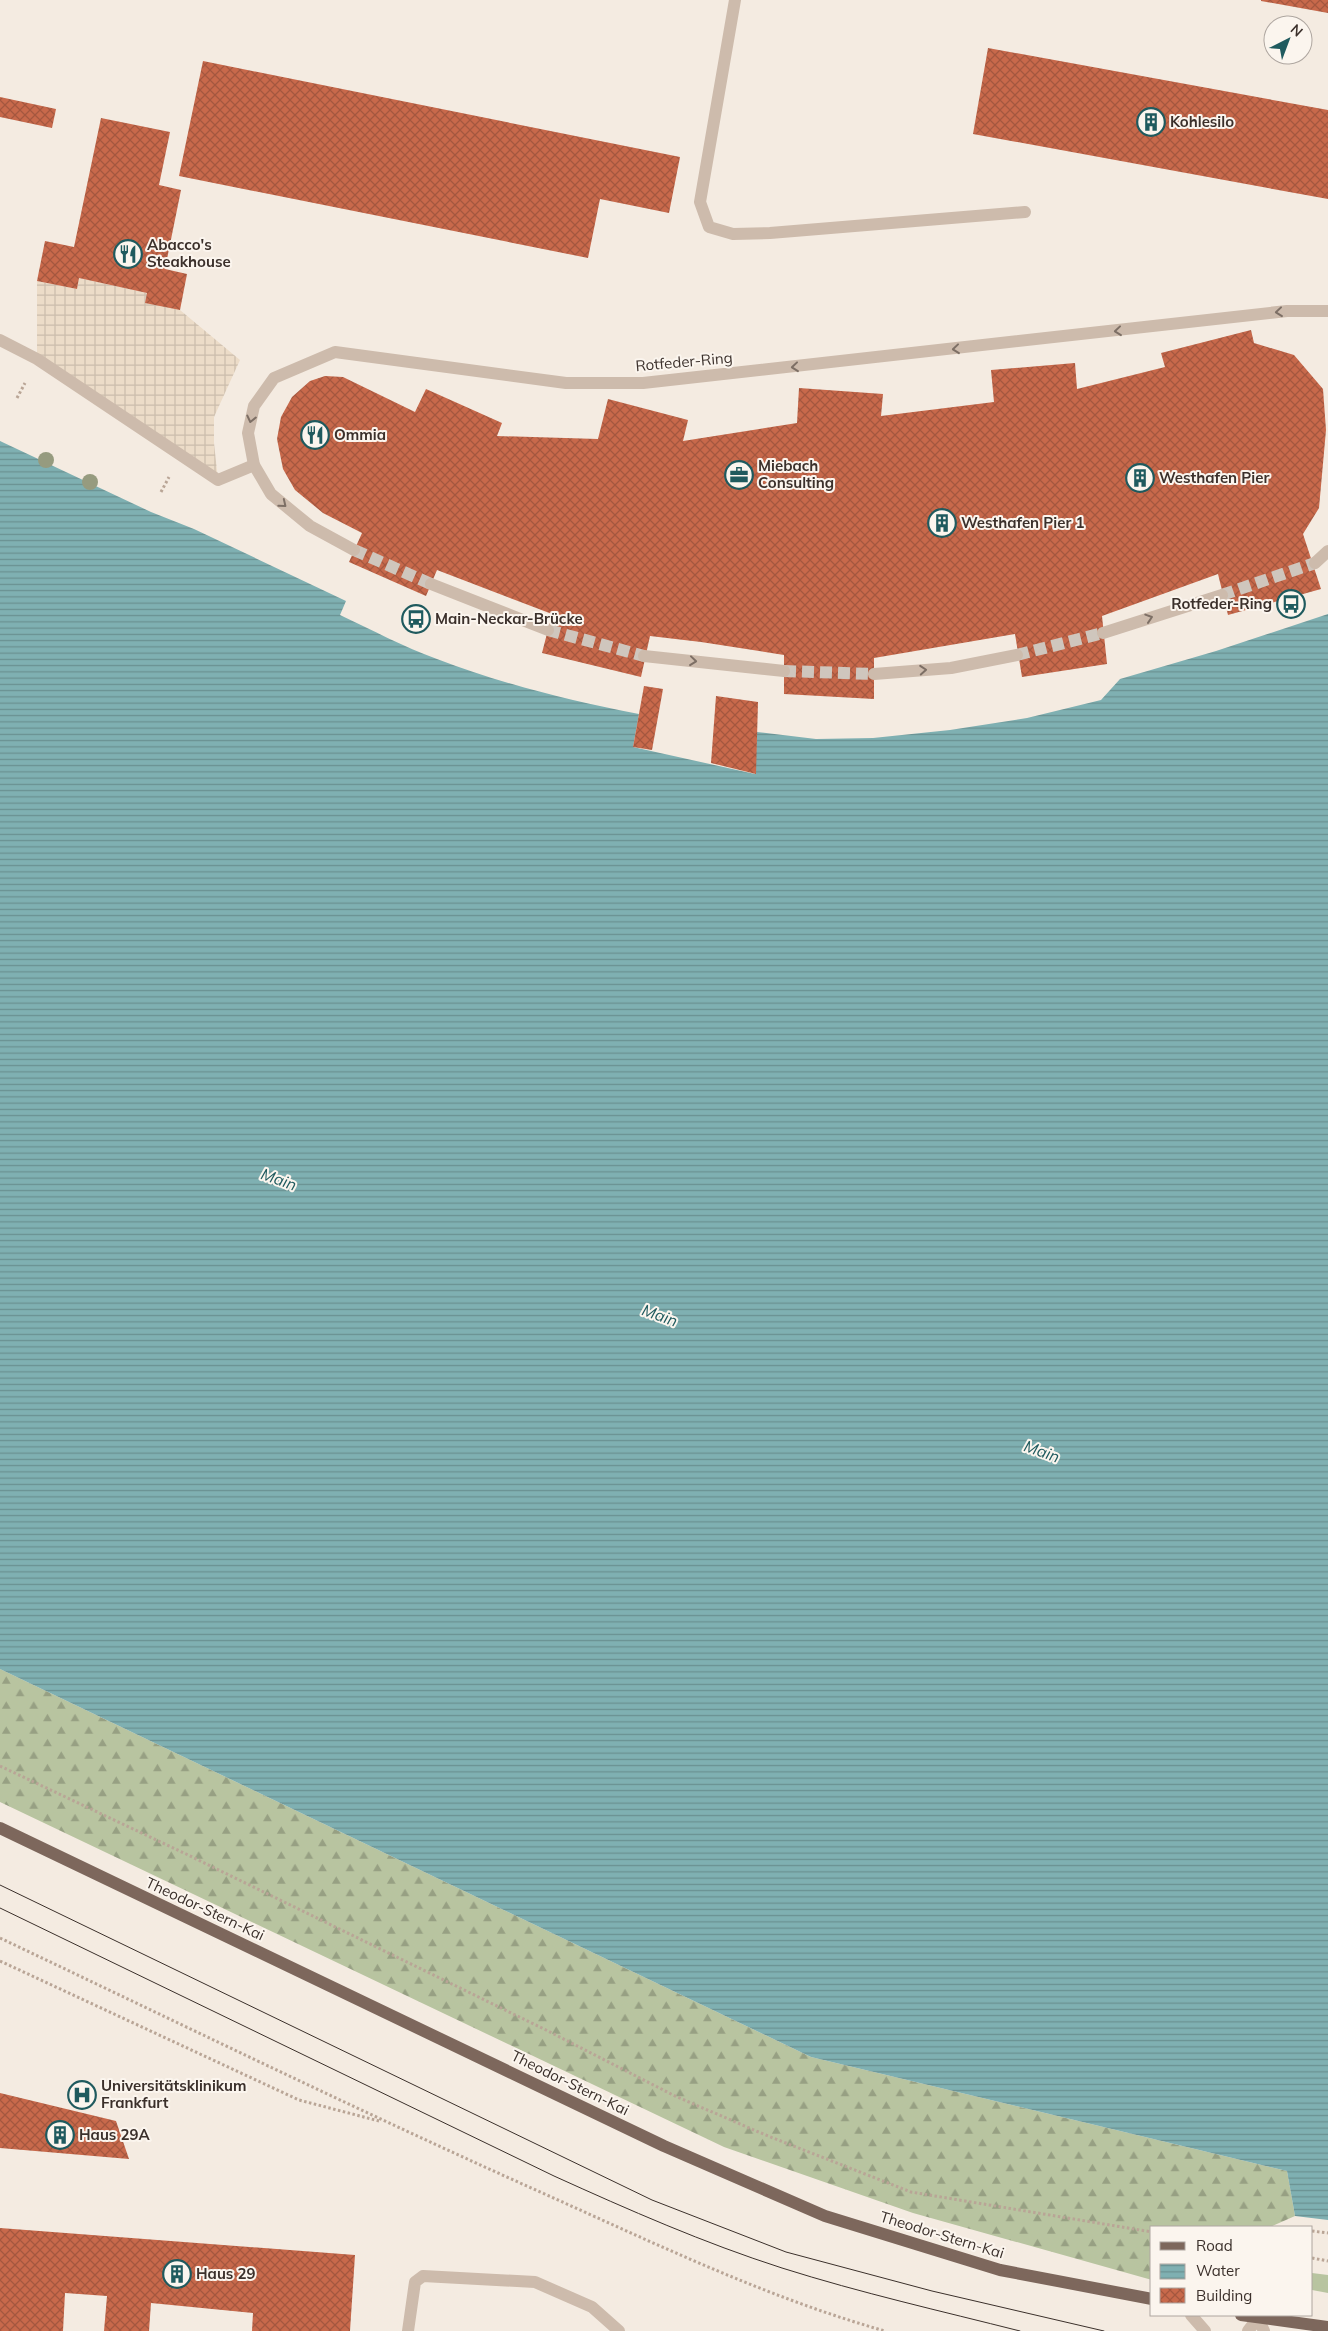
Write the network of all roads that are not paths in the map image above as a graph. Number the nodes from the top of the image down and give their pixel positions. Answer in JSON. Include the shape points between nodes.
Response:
{"nodes":[{"id":1,"x":736,"y":0,"type":"edge"},
{"id":2,"x":1025,"y":212,"type":"dead end"},
{"id":3,"x":1328,"y":311,"type":"edge"},
{"id":4,"x":0,"y":340,"type":"edge"},
{"id":5,"x":254,"y":466,"type":"junction"},
{"id":6,"x":354,"y":550,"type":"tunnel mouth"},
{"id":7,"x":1328,"y":551,"type":"edge"},
{"id":8,"x":1314,"y":563,"type":"tunnel mouth"},
{"id":9,"x":430,"y":584,"type":"tunnel mouth"},
{"id":10,"x":1222,"y":594,"type":"tunnel mouth"},
{"id":11,"x":548,"y":630,"type":"tunnel mouth"},
{"id":12,"x":1103,"y":633,"type":"tunnel mouth"},
{"id":13,"x":1017,"y":655,"type":"tunnel mouth"},
{"id":14,"x":644,"y":656,"type":"tunnel mouth"},
{"id":15,"x":784,"y":671,"type":"tunnel mouth"},
{"id":16,"x":874,"y":674,"type":"tunnel mouth"},
{"id":17,"x":0,"y":1828,"type":"edge"},
{"id":18,"x":1150,"y":2299,"type":"edge"},
{"id":19,"x":1192,"y":2316,"type":"edge"},
{"id":20,"x":1246,"y":2316,"type":"edge"},
{"id":21,"x":1258,"y":2318,"type":"junction"},
{"id":22,"x":1328,"y":2327,"type":"edge"},
{"id":23,"x":408,"y":2331,"type":"edge"},
{"id":24,"x":619,"y":2331,"type":"edge"},
{"id":25,"x":1205,"y":2331,"type":"edge"},
{"id":26,"x":1248,"y":2331,"type":"edge"},
{"id":27,"x":1264,"y":2331,"type":"edge"}],
"edges":[{"from":1,"to":2,"type":"street","via":[[700,202],[709,227],[733,234],[770,233]]},
{"from":3,"to":5,"type":"street","name":"Rotfeder-Ring","one_way":true,"via":[[1277,312],[643,383],[566,383],[335,352],[274,378],[254,406],[248,433]]},
{"from":4,"to":5,"type":"street","via":[[37,359],[218,480]]},
{"from":5,"to":6,"type":"street","name":"Rotfeder-Ring","one_way":true,"via":[[272,494],[310,526]]},
{"from":7,"to":8,"type":"street"},
{"from":9,"to":11,"type":"street"},
{"from":12,"to":10,"type":"street","one_way":true},
{"from":16,"to":13,"type":"street","one_way":true,"via":[[951,668]]},
{"from":14,"to":15,"type":"street","one_way":true},
{"from":17,"to":18,"type":"main road","name":"Theodor-Stern-Kai","via":[[664,2146],[825,2216],[1000,2270]]},
{"from":19,"to":25,"type":"street"},
{"from":20,"to":21,"type":"main road"},
{"from":21,"to":22,"type":"main road"},
{"from":21,"to":26,"type":"street"},
{"from":21,"to":27,"type":"street"},
{"from":23,"to":24,"type":"street","via":[[415,2282],[423,2276],[535,2282],[592,2308]]}]}
